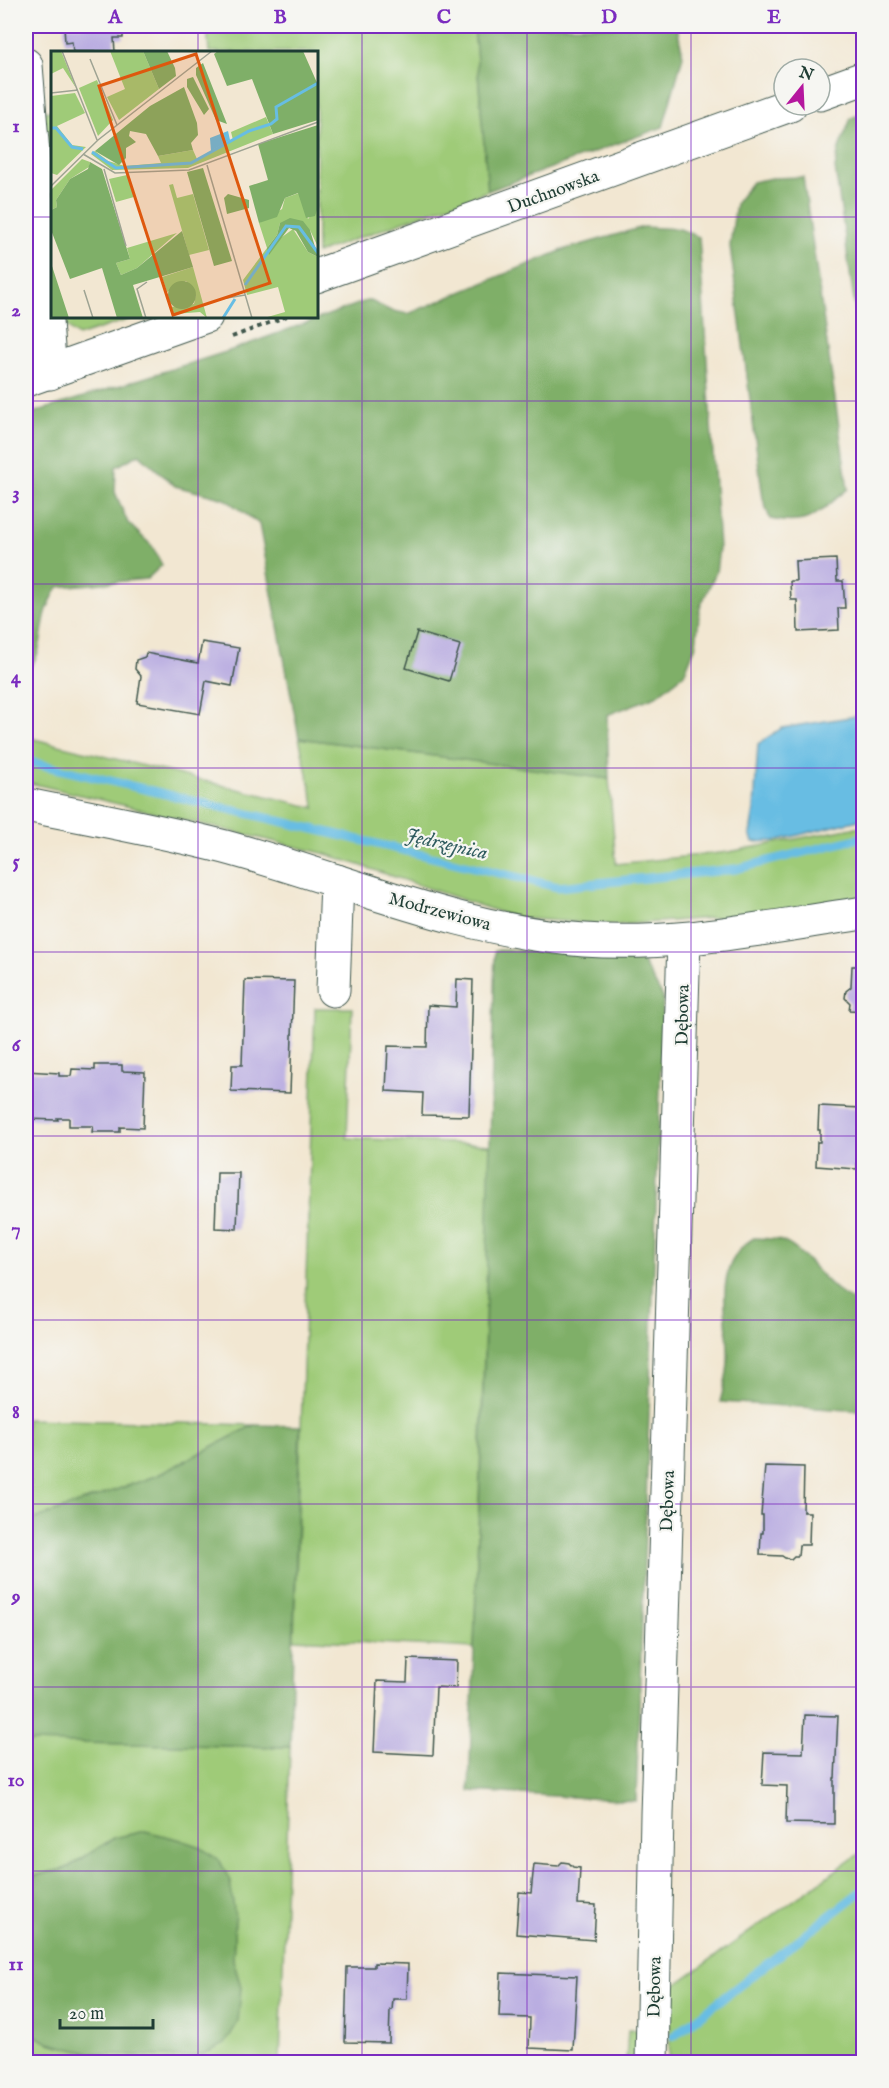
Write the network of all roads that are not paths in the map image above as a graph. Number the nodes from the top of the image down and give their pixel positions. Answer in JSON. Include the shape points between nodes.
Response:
{"nodes":[{"id":1,"x":26,"y":64,"type":"edge"},
{"id":2,"x":864,"y":78,"type":"edge"},
{"id":3,"x":832,"y":90,"type":"edge"},
{"id":4,"x":772,"y":111,"type":"edge"},
{"id":5,"x":318,"y":275,"type":"edge"},
{"id":6,"x":200,"y":318,"type":"edge"},
{"id":7,"x":38,"y":377,"type":"edge"},
{"id":8,"x":26,"y":805,"type":"edge"},
{"id":9,"x":337,"y":881,"type":"junction"},
{"id":10,"x":864,"y":913,"type":"edge"},
{"id":11,"x":684,"y":940,"type":"junction"},
{"id":12,"x":333,"y":990,"type":"dead end"},
{"id":13,"x":652,"y":2062,"type":"edge"}],
"edges":[{"from":1,"to":7,"type":"street"},
{"from":2,"to":3,"type":"street"},
{"from":4,"to":5,"type":"street","name":"Duchnowska"},
{"from":6,"to":7,"type":"street"},
{"from":8,"to":9,"type":"street","name":"Modrzewiowa","via":[[225,847]]},
{"from":9,"to":11,"type":"street","name":"Modrzewiowa","via":[[451,916],[523,933],[585,940]]},
{"from":9,"to":12,"type":"street"},
{"from":10,"to":11,"type":"street","name":"Modrzewiowa"},
{"from":11,"to":13,"type":"street","name":"Dębowa"}]}
